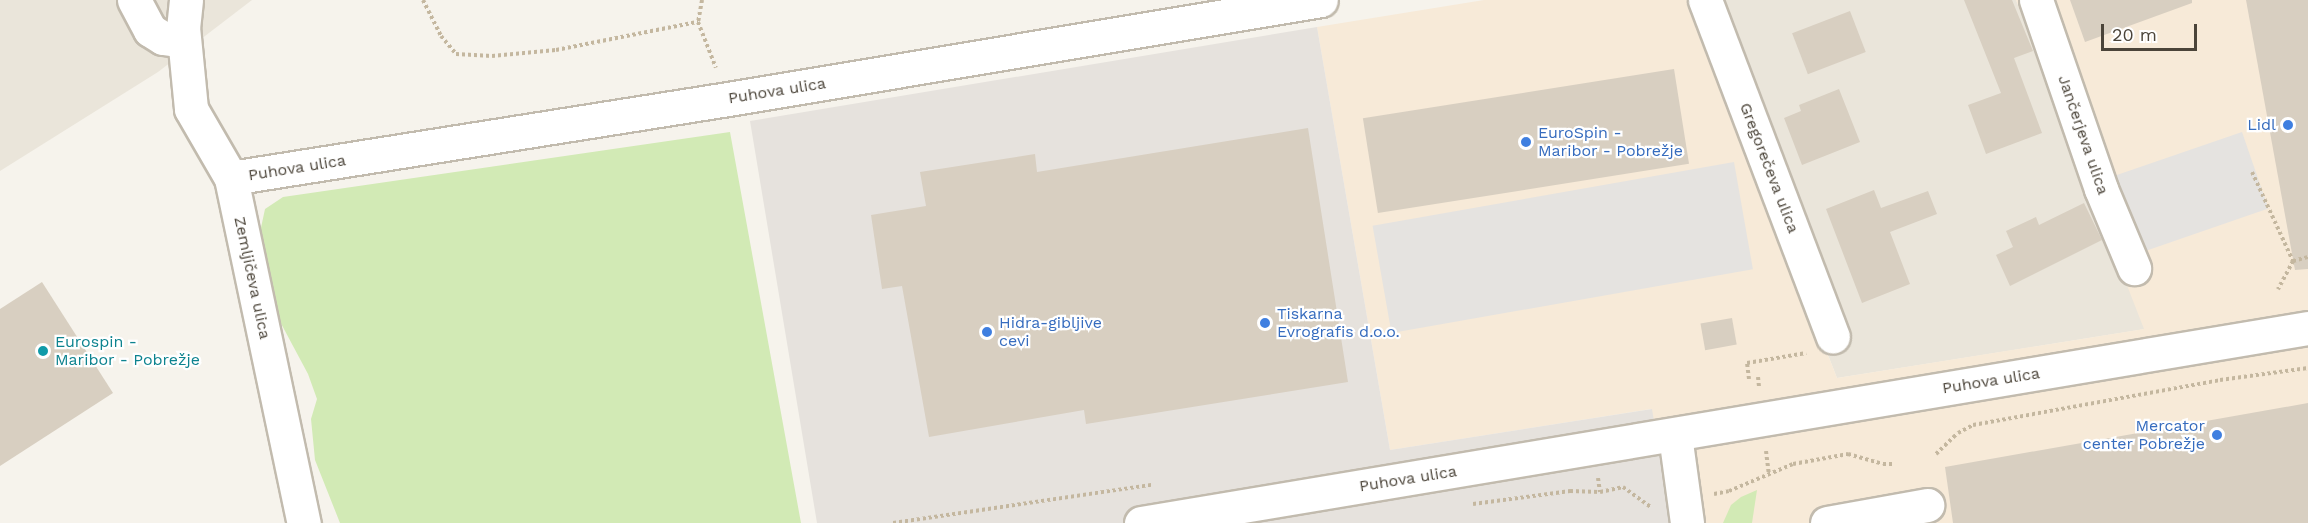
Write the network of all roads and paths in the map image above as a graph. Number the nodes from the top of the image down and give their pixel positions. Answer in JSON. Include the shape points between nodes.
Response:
{"nodes":[{"id":1,"x":134,"y":0,"type":"edge"},
{"id":2,"x":186,"y":0,"type":"edge"},
{"id":3,"x":423,"y":0,"type":"edge"},
{"id":4,"x":702,"y":0,"type":"edge"},
{"id":5,"x":1322,"y":0,"type":"edge"},
{"id":6,"x":1706,"y":0,"type":"edge"},
{"id":7,"x":2036,"y":0,"type":"edge"},
{"id":8,"x":698,"y":22,"type":"junction"},
{"id":9,"x":184,"y":41,"type":"junction"},
{"id":10,"x":728,"y":99,"type":"junction"},
{"id":11,"x":2252,"y":172,"type":"dead end"},
{"id":12,"x":231,"y":178,"type":"junction"},
{"id":13,"x":2308,"y":257,"type":"edge"},
{"id":14,"x":2293,"y":261,"type":"junction"},
{"id":15,"x":2134,"y":268,"type":"dead end"},
{"id":16,"x":2278,"y":289,"type":"dead end"},
{"id":17,"x":2308,"y":328,"type":"edge"},
{"id":18,"x":1833,"y":337,"type":"joint"},
{"id":19,"x":2308,"y":368,"type":"edge"},
{"id":20,"x":1749,"y":379,"type":"dead end"},
{"id":21,"x":1675,"y":435,"type":"junction"},
{"id":22,"x":1936,"y":454,"type":"dead end"},
{"id":23,"x":1894,"y":464,"type":"dead end"},
{"id":24,"x":1153,"y":485,"type":"dead end"},
{"id":25,"x":1729,"y":491,"type":"dead end"},
{"id":26,"x":1463,"y":505,"type":"dead end"},
{"id":27,"x":1927,"y":505,"type":"dead end"},
{"id":28,"x":1648,"y":508,"type":"dead end"},
{"id":29,"x":304,"y":523,"type":"edge"},
{"id":30,"x":893,"y":523,"type":"edge"},
{"id":31,"x":1141,"y":523,"type":"edge"},
{"id":32,"x":1687,"y":523,"type":"edge"},
{"id":33,"x":1827,"y":523,"type":"edge"}],
"edges":[{"from":1,"to":9,"type":"street","via":[[150,30],[164,38]]},
{"from":2,"to":9,"type":"street","name":"Zemljičeva ulica"},
{"from":3,"to":8,"type":"path","via":[[441,36],[456,54],[492,57],[556,50]]},
{"from":4,"to":8,"type":"path"},
{"from":5,"to":10,"type":"street","name":"Puhova ulica"},
{"from":6,"to":18,"type":"street","name":"Gregorečeva ulica"},
{"from":7,"to":15,"type":"street","name":"Jančerjeva ulica"},
{"from":8,"to":10,"type":"path"},
{"from":9,"to":12,"type":"street","name":"Zemljičeva ulica","via":[[191,109]]},
{"from":10,"to":12,"type":"street","name":"Puhova ulica"},
{"from":11,"to":14,"type":"path"},
{"from":12,"to":29,"type":"street","name":"Zemljičeva ulica"},
{"from":13,"to":14,"type":"path"},
{"from":14,"to":16,"type":"path"},
{"from":17,"to":21,"type":"street","name":"Puhova ulica"},
{"from":18,"to":20,"type":"path","via":[[1821,350],[1747,363]]},
{"from":19,"to":22,"type":"path","via":[[1974,425],[1958,433]]},
{"from":21,"to":31,"type":"street","name":"Puhova ulica"},
{"from":21,"to":32,"type":"street"},
{"from":23,"to":25,"type":"path","via":[[1848,454],[1793,464]]},
{"from":24,"to":30,"type":"path"},
{"from":26,"to":28,"type":"path","via":[[1623,487]]},
{"from":27,"to":33,"type":"street"}]}
